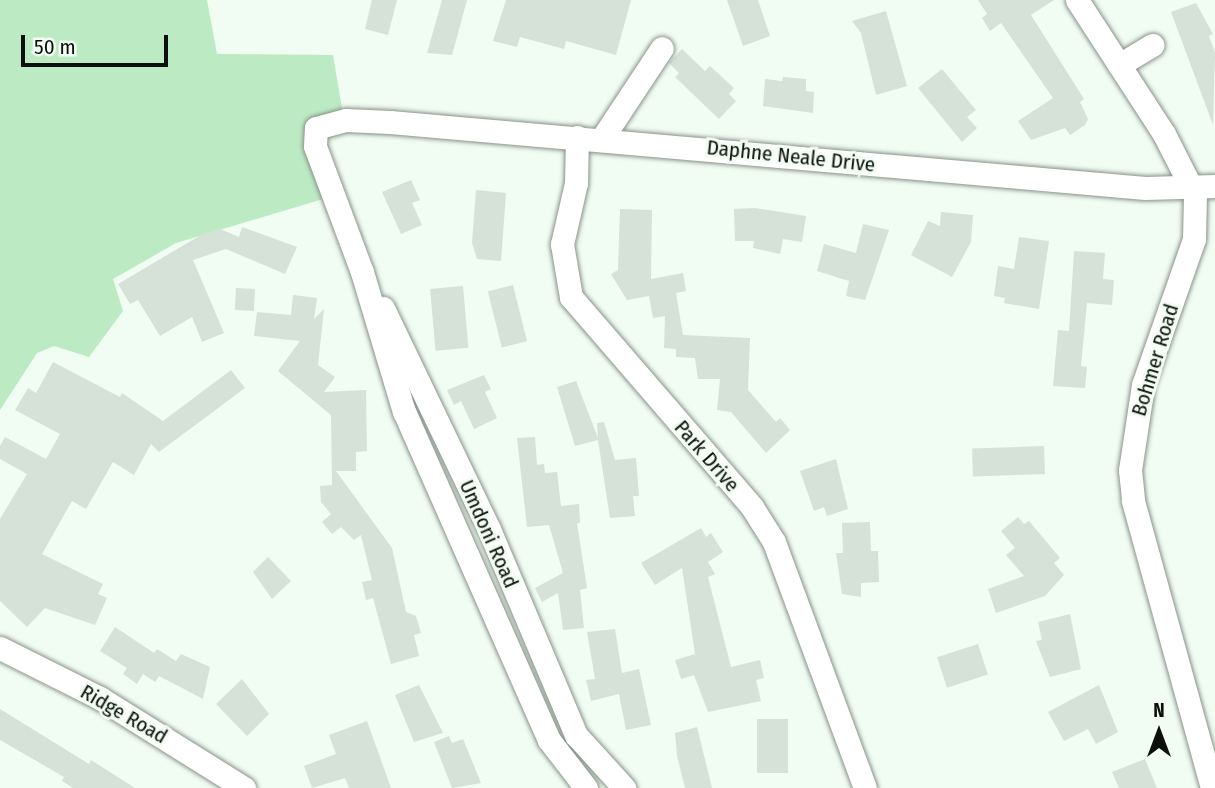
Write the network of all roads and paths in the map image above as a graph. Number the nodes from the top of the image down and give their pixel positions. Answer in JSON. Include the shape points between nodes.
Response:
{"nodes":[{"id":1,"x":1077,"y":0,"type":"edge"},
{"id":2,"x":1152,"y":45,"type":"dead end"},
{"id":3,"x":662,"y":48,"type":"dead end"},
{"id":4,"x":1119,"y":65,"type":"junction"},
{"id":5,"x":390,"y":122,"type":"joint"},
{"id":6,"x":577,"y":138,"type":"junction"},
{"id":7,"x":601,"y":140,"type":"junction"},
{"id":8,"x":1215,"y":186,"type":"edge"},
{"id":9,"x":1192,"y":188,"type":"junction"},
{"id":10,"x":362,"y":272,"type":"junction"},
{"id":11,"x":0,"y":648,"type":"edge"},
{"id":12,"x":244,"y":788,"type":"edge"},
{"id":13,"x":586,"y":788,"type":"edge"},
{"id":14,"x":624,"y":788,"type":"edge"},
{"id":15,"x":865,"y":788,"type":"edge"},
{"id":16,"x":1212,"y":788,"type":"edge"}],
"edges":[{"from":1,"to":4,"type":"street","name":"Bohmer Road"},
{"from":2,"to":4,"type":"street"},
{"from":3,"to":7,"type":"street"},
{"from":4,"to":9,"type":"street","name":"Bohmer Road"},
{"from":5,"to":6,"type":"street","name":"Daphne Neale Drive"},
{"from":5,"to":10,"type":"street","name":"Umdoni Road","via":[[329,122],[313,134]]},
{"from":6,"to":7,"type":"street","name":"Daphne Neale Drive"},
{"from":6,"to":15,"type":"street","name":"Park Drive","via":[[576,183],[562,244],[571,297],[751,507],[774,542]]},
{"from":7,"to":9,"type":"street","name":"Daphne Neale Drive","via":[[1145,188]]},
{"from":8,"to":9,"type":"street","name":"Daphne Neale Drive"},
{"from":9,"to":16,"type":"street","name":"Bohmer Road","via":[[1198,212],[1194,239],[1143,385],[1130,470],[1133,501]]},
{"from":10,"to":13,"type":"street","name":"Umdoni Road","via":[[404,412],[549,740]]},
{"from":10,"to":14,"type":"street","name":"Umdoni Road","via":[[483,517],[576,735]]},
{"from":11,"to":12,"type":"street","name":"Ridge Road","via":[[100,698]]}]}
